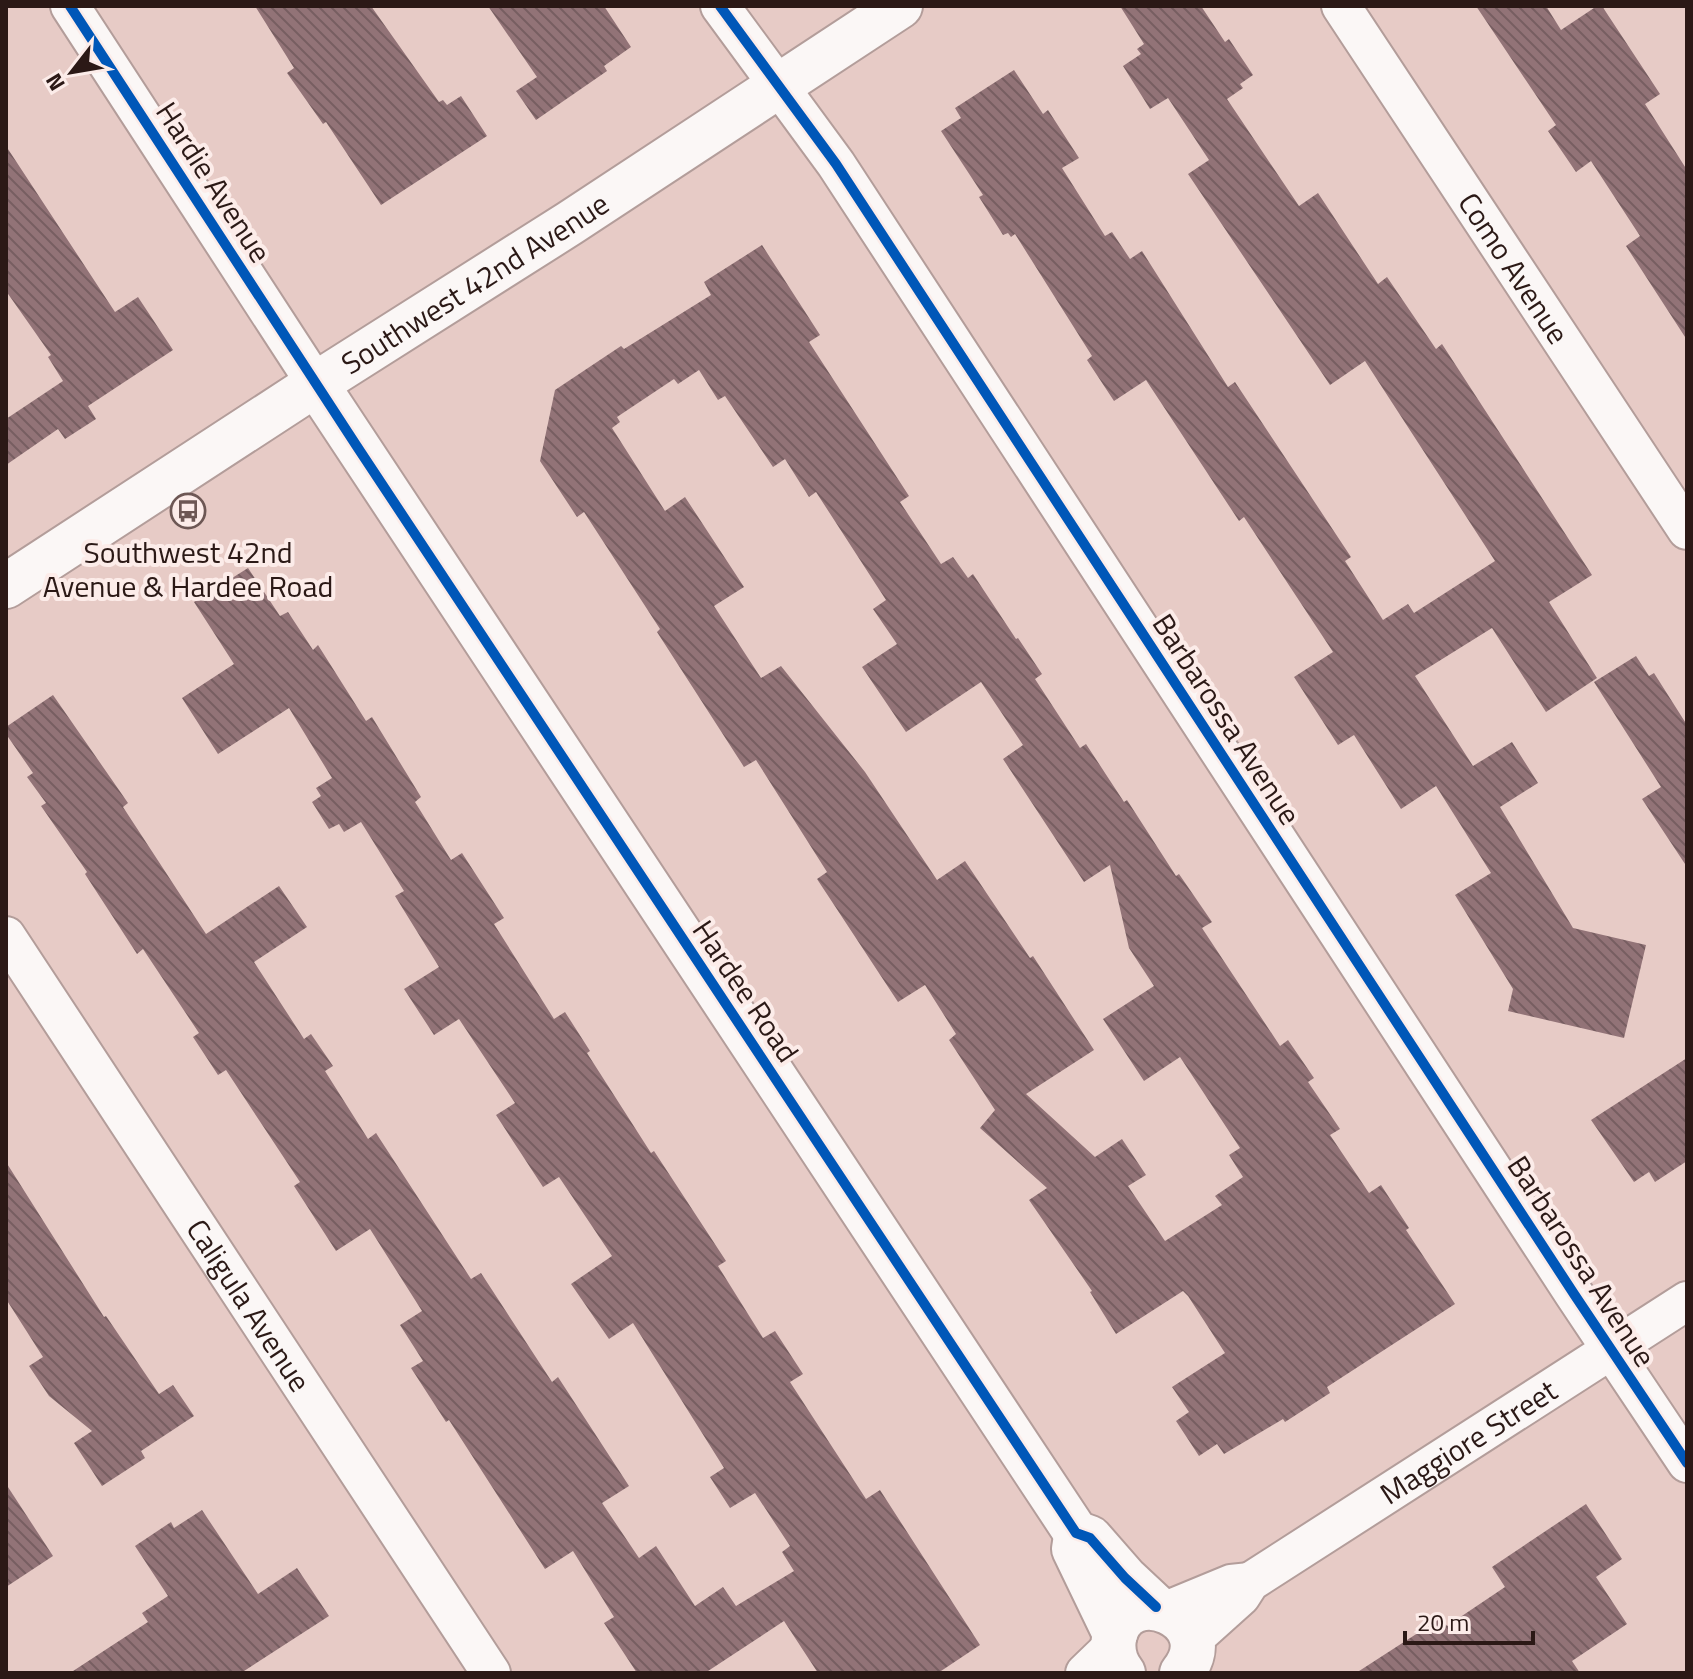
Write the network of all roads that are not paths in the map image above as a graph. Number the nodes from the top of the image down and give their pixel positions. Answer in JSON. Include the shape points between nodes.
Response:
{"nodes":[{"id":1,"x":70,"y":6,"type":"edge"},
{"id":2,"x":720,"y":6,"type":"edge"},
{"id":3,"x":900,"y":6,"type":"edge"},
{"id":4,"x":1341,"y":6,"type":"edge"},
{"id":5,"x":778,"y":86,"type":"junction"},
{"id":6,"x":316,"y":384,"type":"junction"},
{"id":7,"x":1687,"y":530,"type":"edge"},
{"id":8,"x":6,"y":586,"type":"edge"},
{"id":9,"x":6,"y":936,"type":"edge"},
{"id":10,"x":1687,"y":1301,"type":"edge"},
{"id":11,"x":1611,"y":1350,"type":"junction"},
{"id":12,"x":1687,"y":1463,"type":"edge"},
{"id":13,"x":1076,"y":1533,"type":"junction"},
{"id":14,"x":1181,"y":1643,"type":"edge"},
{"id":15,"x":1109,"y":1656,"type":"edge"},
{"id":16,"x":491,"y":1673,"type":"edge"}],
"edges":[{"from":1,"to":6,"type":"street","name":"Hardie Avenue"},
{"from":2,"to":5,"type":"street","name":"Barbarossa Avenue"},
{"from":3,"to":5,"type":"street","name":"Southwest 42nd Avenue"},
{"from":4,"to":7,"type":"street","name":"Como Avenue"},
{"from":5,"to":6,"type":"street","name":"Southwest 42nd Avenue"},
{"from":5,"to":11,"type":"street","name":"Barbarossa Avenue","via":[[845,177]]},
{"from":6,"to":8,"type":"street","name":"Southwest 42nd Avenue"},
{"from":6,"to":13,"type":"street","name":"Hardee Road"},
{"from":9,"to":16,"type":"street","name":"Caligula Avenue"},
{"from":10,"to":11,"type":"street","name":"Maggiore Street"},
{"from":11,"to":12,"type":"street","name":"Barbarossa Avenue"},
{"from":11,"to":14,"type":"street","name":"Maggiore Street","via":[[1250,1582],[1241,1596]]},
{"from":13,"to":14,"type":"street","name":"Hardee Road","via":[[1090,1538]]},
{"from":13,"to":15,"type":"street","name":"Hardee Road","via":[[1074,1549]]},
{"from":14,"to":15,"type":"street","via":[[1131,1613],[1121,1622]]}]}
